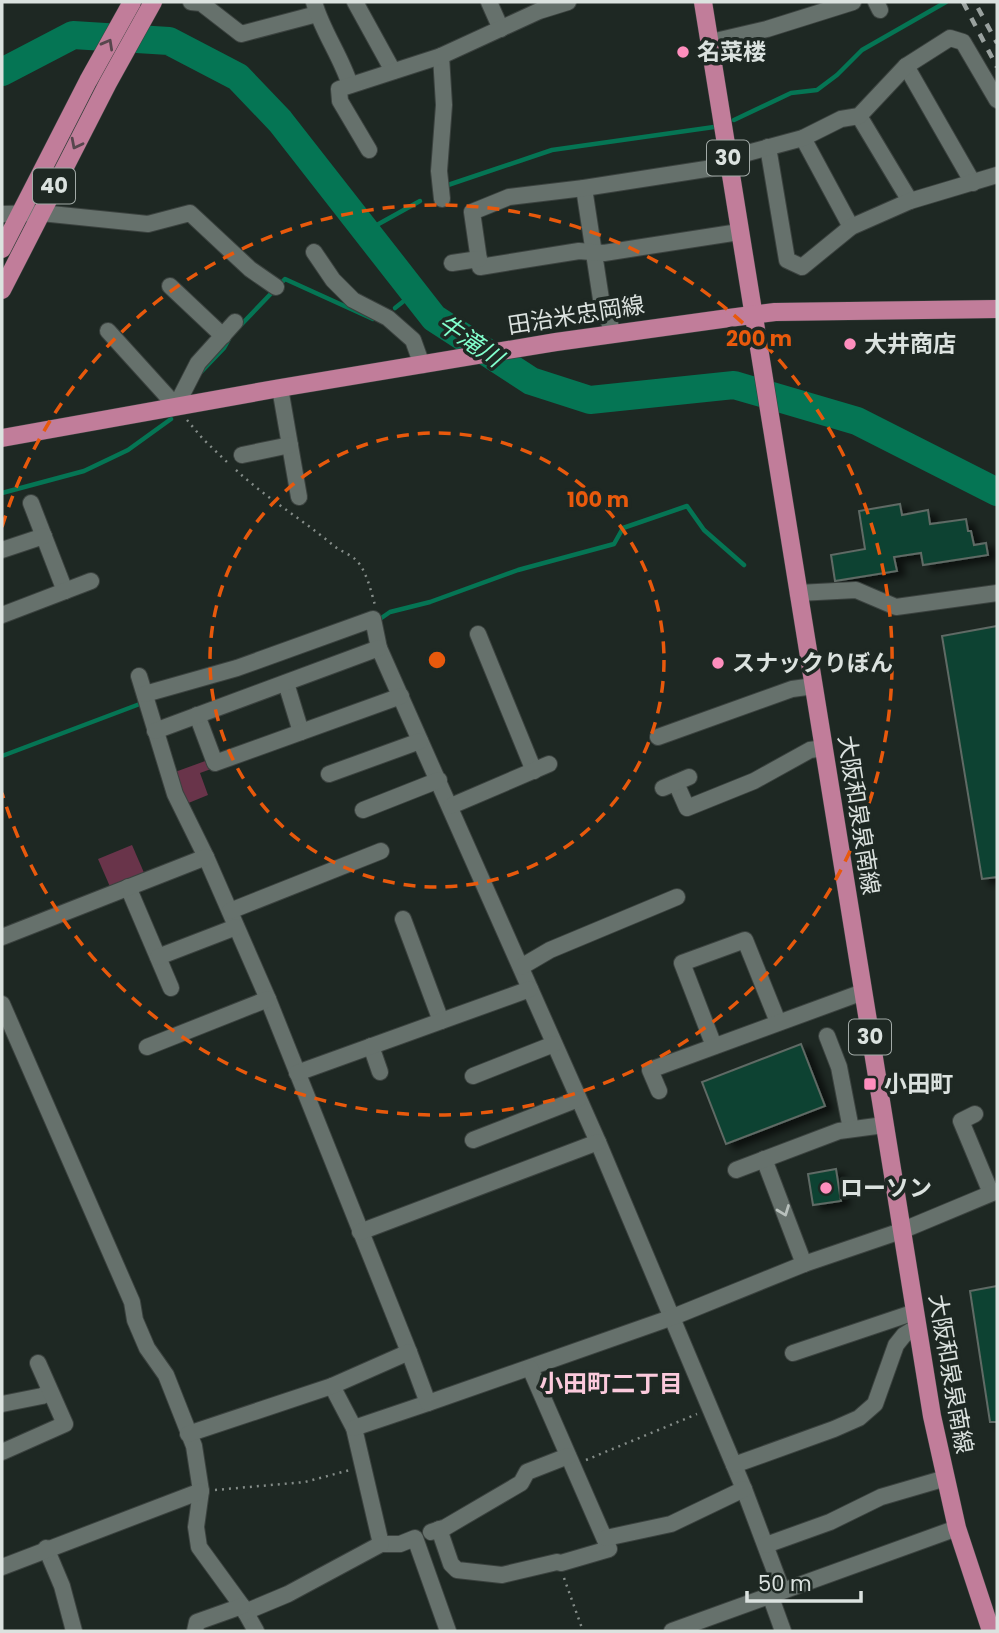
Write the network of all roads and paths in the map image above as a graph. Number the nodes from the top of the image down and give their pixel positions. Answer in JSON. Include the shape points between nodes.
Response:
{"nodes":[{"id":1,"x":198,"y":2,"type":"edge"},
{"id":2,"x":355,"y":2,"type":"edge"},
{"id":3,"x":489,"y":2,"type":"edge"},
{"id":4,"x":703,"y":2,"type":"edge"},
{"id":5,"x":853,"y":2,"type":"edge"},
{"id":6,"x":557,"y":3,"type":"edge"},
{"id":7,"x":130,"y":5,"type":"edge"},
{"id":8,"x":151,"y":6,"type":"edge"},
{"id":9,"x":316,"y":8,"type":"edge"},
{"id":10,"x":501,"y":29,"type":"junction"},
{"id":11,"x":710,"y":42,"type":"junction"},
{"id":12,"x":441,"y":56,"type":"junction"},
{"id":13,"x":906,"y":66,"type":"junction"},
{"id":14,"x":393,"y":71,"type":"junction"},
{"id":15,"x":350,"y":85,"type":"junction"},
{"id":16,"x":997,"y":100,"type":"edge"},
{"id":17,"x":859,"y":116,"type":"junction"},
{"id":18,"x":803,"y":138,"type":"junction"},
{"id":19,"x":768,"y":147,"type":"junction"},
{"id":20,"x":369,"y":150,"type":"dead end"},
{"id":21,"x":729,"y":162,"type":"junction"},
{"id":22,"x":997,"y":175,"type":"edge"},
{"id":23,"x":973,"y":183,"type":"junction"},
{"id":24,"x":584,"y":188,"type":"junction"},
{"id":25,"x":442,"y":199,"type":"dead end"},
{"id":26,"x":910,"y":201,"type":"junction"},
{"id":27,"x":2,"y":214,"type":"edge"},
{"id":28,"x":20,"y":214,"type":"junction"},
{"id":29,"x":41,"y":214,"type":"junction"},
{"id":30,"x":851,"y":227,"type":"junction"},
{"id":31,"x":739,"y":232,"type":"junction"},
{"id":32,"x":2,"y":249,"type":"edge"},
{"id":33,"x":314,"y":252,"type":"dead end"},
{"id":34,"x":592,"y":253,"type":"junction"},
{"id":35,"x":478,"y":259,"type":"junction"},
{"id":36,"x":452,"y":263,"type":"dead end"},
{"id":37,"x":170,"y":286,"type":"dead end"},
{"id":38,"x":276,"y":286,"type":"dead end"},
{"id":39,"x":2,"y":290,"type":"edge"},
{"id":40,"x":997,"y":309,"type":"edge"},
{"id":41,"x":753,"y":314,"type":"junction"},
{"id":42,"x":236,"y":322,"type":"dead end"},
{"id":43,"x":108,"y":331,"type":"dead end"},
{"id":44,"x":613,"y":333,"type":"junction"},
{"id":45,"x":223,"y":336,"type":"junction"},
{"id":46,"x":422,"y":365,"type":"junction"},
{"id":47,"x":280,"y":388,"type":"junction"},
{"id":48,"x":176,"y":406,"type":"junction"},
{"id":49,"x":2,"y":438,"type":"edge"},
{"id":50,"x":290,"y":445,"type":"junction"},
{"id":51,"x":242,"y":455,"type":"dead end"},
{"id":52,"x":299,"y":497,"type":"dead end"},
{"id":53,"x":31,"y":503,"type":"dead end"},
{"id":54,"x":44,"y":536,"type":"junction"},
{"id":55,"x":2,"y":550,"type":"edge"},
{"id":56,"x":91,"y":581,"type":"dead end"},
{"id":57,"x":65,"y":591,"type":"junction"},
{"id":58,"x":799,"y":593,"type":"junction"},
{"id":59,"x":997,"y":593,"type":"edge"},
{"id":60,"x":3,"y":611,"type":"edge"},
{"id":61,"x":374,"y":622,"type":"junction"},
{"id":62,"x":478,"y":634,"type":"dead end"},
{"id":63,"x":379,"y":648,"type":"junction"},
{"id":64,"x":139,"y":676,"type":"dead end"},
{"id":65,"x":286,"y":682,"type":"junction"},
{"id":66,"x":814,"y":686,"type":"junction"},
{"id":67,"x":401,"y":696,"type":"junction"},
{"id":68,"x":146,"y":700,"type":"junction"},
{"id":69,"x":197,"y":715,"type":"junction"},
{"id":70,"x":155,"y":731,"type":"junction"},
{"id":71,"x":301,"y":732,"type":"junction"},
{"id":72,"x":658,"y":737,"type":"dead end"},
{"id":73,"x":420,"y":741,"type":"junction"},
{"id":74,"x":823,"y":748,"type":"junction"},
{"id":75,"x":329,"y":774,"type":"dead end"},
{"id":76,"x":439,"y":780,"type":"junction"},
{"id":77,"x":676,"y":783,"type":"dead end"},
{"id":78,"x":451,"y":806,"type":"junction"},
{"id":79,"x":363,"y":810,"type":"dead end"},
{"id":80,"x":381,"y":852,"type":"dead end"},
{"id":81,"x":206,"y":857,"type":"junction"},
{"id":82,"x":128,"y":887,"type":"junction"},
{"id":83,"x":677,"y":897,"type":"dead end"},
{"id":84,"x":233,"y":919,"type":"junction"},
{"id":85,"x":403,"y":919,"type":"dead end"},
{"id":86,"x":2,"y":937,"type":"edge"},
{"id":87,"x":158,"y":957,"type":"junction"},
{"id":88,"x":521,"y":967,"type":"junction"},
{"id":89,"x":171,"y":988,"type":"dead end"},
{"id":90,"x":530,"y":989,"type":"junction"},
{"id":91,"x":863,"y":992,"type":"junction"},
{"id":92,"x":268,"y":999,"type":"junction"},
{"id":93,"x":2,"y":1003,"type":"edge"},
{"id":94,"x":441,"y":1021,"type":"junction"},
{"id":95,"x":778,"y":1022,"type":"junction"},
{"id":96,"x":6,"y":1027,"type":"edge"},
{"id":97,"x":827,"y":1036,"type":"dead end"},
{"id":98,"x":554,"y":1044,"type":"junction"},
{"id":99,"x":371,"y":1046,"type":"junction"},
{"id":100,"x":714,"y":1046,"type":"junction"},
{"id":101,"x":148,"y":1047,"type":"dead end"},
{"id":102,"x":380,"y":1072,"type":"dead end"},
{"id":103,"x":297,"y":1073,"type":"junction"},
{"id":104,"x":473,"y":1076,"type":"dead end"},
{"id":105,"x":659,"y":1091,"type":"dead end"},
{"id":106,"x":578,"y":1099,"type":"junction"},
{"id":107,"x":975,"y":1114,"type":"dead end"},
{"id":108,"x":884,"y":1125,"type":"junction"},
{"id":109,"x":851,"y":1129,"type":"junction"},
{"id":110,"x":473,"y":1140,"type":"dead end"},
{"id":111,"x":598,"y":1142,"type":"junction"},
{"id":112,"x":764,"y":1159,"type":"junction"},
{"id":113,"x":736,"y":1170,"type":"dead end"},
{"id":114,"x":994,"y":1192,"type":"edge"},
{"id":115,"x":901,"y":1231,"type":"junction"},
{"id":116,"x":360,"y":1232,"type":"junction"},
{"id":117,"x":804,"y":1264,"type":"junction"},
{"id":118,"x":673,"y":1317,"type":"junction"},
{"id":119,"x":916,"y":1320,"type":"junction"},
{"id":120,"x":409,"y":1352,"type":"junction"},
{"id":121,"x":793,"y":1353,"type":"dead end"},
{"id":122,"x":38,"y":1363,"type":"dead end"},
{"id":123,"x":530,"y":1368,"type":"junction"},
{"id":124,"x":332,"y":1386,"type":"junction"},
{"id":125,"x":50,"y":1392,"type":"junction"},
{"id":126,"x":428,"y":1403,"type":"junction"},
{"id":127,"x":2,"y":1404,"type":"edge"},
{"id":128,"x":709,"y":1409,"type":"junction"},
{"id":129,"x":354,"y":1429,"type":"junction"},
{"id":130,"x":188,"y":1434,"type":"junction"},
{"id":131,"x":2,"y":1452,"type":"edge"},
{"id":132,"x":570,"y":1461,"type":"junction"},
{"id":133,"x":734,"y":1465,"type":"junction"},
{"id":134,"x":363,"y":1466,"type":"junction"},
{"id":135,"x":946,"y":1478,"type":"junction"},
{"id":136,"x":744,"y":1489,"type":"junction"},
{"id":137,"x":201,"y":1491,"type":"junction"},
{"id":138,"x":957,"y":1528,"type":"junction"},
{"id":139,"x":439,"y":1529,"type":"junction"},
{"id":140,"x":415,"y":1538,"type":"junction"},
{"id":141,"x":606,"y":1538,"type":"junction"},
{"id":142,"x":381,"y":1545,"type":"junction"},
{"id":143,"x":766,"y":1545,"type":"junction"},
{"id":144,"x":46,"y":1548,"type":"junction"},
{"id":145,"x":557,"y":1562,"type":"junction"},
{"id":146,"x":2,"y":1567,"type":"edge"},
{"id":147,"x":776,"y":1592,"type":"junction"},
{"id":148,"x":244,"y":1609,"type":"junction"},
{"id":149,"x":74,"y":1631,"type":"edge"},
{"id":150,"x":195,"y":1631,"type":"edge"},
{"id":151,"x":256,"y":1631,"type":"edge"},
{"id":152,"x":448,"y":1631,"type":"edge"},
{"id":153,"x":583,"y":1631,"type":"edge"},
{"id":154,"x":672,"y":1631,"type":"edge"},
{"id":155,"x":783,"y":1631,"type":"edge"},
{"id":156,"x":991,"y":1631,"type":"edge"}],
"edges":[{"from":1,"to":9,"type":"street","via":[[240,34]]},
{"from":2,"to":14,"type":"street"},
{"from":3,"to":10,"type":"street"},
{"from":4,"to":11,"type":"main road","name":"大阪和泉泉南線","number":"30"},
{"from":5,"to":11,"type":"street","via":[[834,16]]},
{"from":6,"to":10,"type":"street"},
{"from":28,"to":7,"type":"main road","number":"40","one_way":true},
{"from":8,"to":29,"type":"main road","number":"40","one_way":true},
{"from":9,"to":15,"type":"street"},
{"from":10,"to":12,"type":"street"},
{"from":11,"to":21,"type":"main road","name":"大阪和泉泉南線","number":"30"},
{"from":12,"to":14,"type":"street"},
{"from":12,"to":25,"type":"street"},
{"from":13,"to":16,"type":"street","via":[[950,37],[963,42]]},
{"from":13,"to":17,"type":"street"},
{"from":13,"to":23,"type":"street"},
{"from":14,"to":15,"type":"street"},
{"from":15,"to":20,"type":"street","via":[[339,89],[340,101]]},
{"from":17,"to":18,"type":"street","via":[[841,118]]},
{"from":17,"to":26,"type":"street"},
{"from":18,"to":19,"type":"street"},
{"from":18,"to":30,"type":"street"},
{"from":19,"to":21,"type":"street"},
{"from":19,"to":30,"type":"street","via":[[788,260],[802,267]]},
{"from":21,"to":24,"type":"street"},
{"from":21,"to":31,"type":"main road","name":"大阪和泉泉南線","number":"30"},
{"from":22,"to":23,"type":"street"},
{"from":23,"to":26,"type":"street"},
{"from":24,"to":34,"type":"street"},
{"from":24,"to":35,"type":"street","via":[[509,197],[472,212]]},
{"from":26,"to":30,"type":"street"},
{"from":27,"to":28,"type":"street"},
{"from":28,"to":29,"type":"street"},
{"from":28,"to":32,"type":"main road","number":"40"},
{"from":29,"to":38,"type":"street","via":[[148,224],[190,213],[250,269]]},
{"from":29,"to":39,"type":"main road","number":"40"},
{"from":31,"to":34,"type":"street"},
{"from":31,"to":41,"type":"main road","name":"大阪和泉泉南線","number":"30"},
{"from":33,"to":46,"type":"street","via":[[353,300],[388,318],[413,340]]},
{"from":34,"to":35,"type":"street","via":[[579,251],[480,267]]},
{"from":34,"to":44,"type":"street"},
{"from":35,"to":36,"type":"street"},
{"from":37,"to":45,"type":"street"},
{"from":40,"to":41,"type":"main road","name":"田治米忠岡線"},
{"from":41,"to":44,"type":"main road","name":"田治米忠岡線"},
{"from":41,"to":58,"type":"main road","name":"大阪和泉泉南線","number":"30"},
{"from":42,"to":45,"type":"street"},
{"from":43,"to":48,"type":"street"},
{"from":44,"to":46,"type":"main road","name":"田治米忠岡線"},
{"from":45,"to":48,"type":"street","via":[[198,363]]},
{"from":46,"to":47,"type":"main road","name":"田治米忠岡線"},
{"from":47,"to":48,"type":"main road","name":"田治米忠岡線"},
{"from":47,"to":50,"type":"street"},
{"from":48,"to":49,"type":"main road","name":"田治米忠岡線"},
{"from":48,"to":61,"type":"path","via":[[202,439],[252,485],[357,561],[375,604]]},
{"from":50,"to":51,"type":"street"},
{"from":50,"to":52,"type":"street"},
{"from":53,"to":54,"type":"street"},
{"from":54,"to":55,"type":"street"},
{"from":54,"to":57,"type":"street"},
{"from":56,"to":57,"type":"street"},
{"from":57,"to":60,"type":"street"},
{"from":58,"to":59,"type":"street","via":[[856,590],[896,607]]},
{"from":58,"to":66,"type":"main road","name":"大阪和泉泉南線","number":"30"},
{"from":61,"to":63,"type":"street"},
{"from":61,"to":68,"type":"street","via":[[247,659]]},
{"from":62,"to":78,"type":"street","via":[[494,650],[542,768]]},
{"from":63,"to":65,"type":"street"},
{"from":63,"to":67,"type":"street"},
{"from":64,"to":68,"type":"street"},
{"from":65,"to":69,"type":"street"},
{"from":65,"to":71,"type":"street"},
{"from":66,"to":72,"type":"street","via":[[792,689]]},
{"from":66,"to":74,"type":"main road","name":"大阪和泉泉南線","number":"30"},
{"from":67,"to":71,"type":"street"},
{"from":67,"to":73,"type":"street"},
{"from":68,"to":70,"type":"street"},
{"from":69,"to":70,"type":"street"},
{"from":69,"to":71,"type":"street","via":[[215,763]]},
{"from":70,"to":81,"type":"street","via":[[175,794]]},
{"from":73,"to":75,"type":"street"},
{"from":73,"to":76,"type":"street"},
{"from":74,"to":77,"type":"street","via":[[810,750],[756,787],[687,808]]},
{"from":74,"to":91,"type":"main road","name":"大阪和泉泉南線","number":"30"},
{"from":76,"to":78,"type":"street"},
{"from":76,"to":79,"type":"street"},
{"from":78,"to":88,"type":"street"},
{"from":80,"to":84,"type":"street","via":[[353,854],[288,880]]},
{"from":81,"to":82,"type":"street"},
{"from":81,"to":84,"type":"street"},
{"from":82,"to":86,"type":"street"},
{"from":82,"to":87,"type":"street"},
{"from":83,"to":88,"type":"street","via":[[550,950]]},
{"from":84,"to":87,"type":"street"},
{"from":84,"to":92,"type":"street"},
{"from":85,"to":94,"type":"street","via":[[422,948]]},
{"from":87,"to":89,"type":"street"},
{"from":88,"to":90,"type":"street"},
{"from":90,"to":94,"type":"street"},
{"from":90,"to":98,"type":"street"},
{"from":91,"to":95,"type":"street"},
{"from":91,"to":108,"type":"main road","name":"大阪和泉泉南線","number":"30"},
{"from":92,"to":101,"type":"street","via":[[208,1031]]},
{"from":92,"to":103,"type":"street"},
{"from":93,"to":96,"type":"street"},
{"from":94,"to":99,"type":"street"},
{"from":95,"to":100,"type":"street"},
{"from":95,"to":100,"type":"street","via":[[745,940],[682,963]]},
{"from":96,"to":130,"type":"street","via":[[132,1303],[147,1348],[166,1375]]},
{"from":97,"to":109,"type":"street","via":[[839,1067]]},
{"from":98,"to":104,"type":"street"},
{"from":98,"to":106,"type":"street"},
{"from":99,"to":102,"type":"street"},
{"from":99,"to":103,"type":"street"},
{"from":100,"to":105,"type":"street","via":[[650,1070]]},
{"from":103,"to":116,"type":"street"},
{"from":106,"to":110,"type":"street","via":[[502,1120]]},
{"from":106,"to":111,"type":"street"},
{"from":107,"to":114,"type":"street","via":[[961,1121]]},
{"from":108,"to":109,"type":"street"},
{"from":108,"to":115,"type":"main road","name":"大阪和泉泉南線","number":"30"},
{"from":109,"to":112,"type":"street"},
{"from":111,"to":116,"type":"street"},
{"from":111,"to":118,"type":"street"},
{"from":112,"to":113,"type":"street"},
{"from":112,"to":117,"type":"street","one_way":true},
{"from":114,"to":115,"type":"street"},
{"from":115,"to":117,"type":"street"},
{"from":115,"to":119,"type":"main road","name":"大阪和泉泉南線","number":"30"},
{"from":116,"to":120,"type":"street"},
{"from":117,"to":118,"type":"street"},
{"from":118,"to":123,"type":"street"},
{"from":118,"to":128,"type":"street"},
{"from":119,"to":121,"type":"street","via":[[830,1331]]},
{"from":119,"to":133,"type":"street","via":[[896,1345],[875,1404],[850,1423]]},
{"from":119,"to":135,"type":"main road","name":"大阪和泉泉南線","number":"30"},
{"from":120,"to":124,"type":"street"},
{"from":120,"to":126,"type":"street"},
{"from":122,"to":125,"type":"street"},
{"from":123,"to":126,"type":"street"},
{"from":123,"to":132,"type":"street"},
{"from":124,"to":129,"type":"street"},
{"from":124,"to":130,"type":"street"},
{"from":125,"to":127,"type":"street"},
{"from":125,"to":131,"type":"street","via":[[65,1424]]},
{"from":126,"to":129,"type":"street"},
{"from":128,"to":132,"type":"path"},
{"from":128,"to":133,"type":"street"},
{"from":129,"to":134,"type":"street"},
{"from":130,"to":137,"type":"street"},
{"from":132,"to":139,"type":"street","via":[[527,1472],[521,1483]]},
{"from":132,"to":141,"type":"street"},
{"from":133,"to":136,"type":"street"},
{"from":134,"to":137,"type":"path","via":[[305,1482]]},
{"from":134,"to":142,"type":"street"},
{"from":135,"to":138,"type":"main road","name":"大阪和泉泉南線","number":"30"},
{"from":135,"to":143,"type":"street","via":[[881,1497]]},
{"from":136,"to":141,"type":"street","via":[[671,1524]]},
{"from":136,"to":143,"type":"street"},
{"from":137,"to":144,"type":"street"},
{"from":137,"to":148,"type":"street","via":[[196,1527],[199,1547]]},
{"from":138,"to":147,"type":"street"},
{"from":138,"to":156,"type":"main road","name":"大阪和泉泉南線","number":"30"},
{"from":139,"to":140,"type":"street"},
{"from":139,"to":145,"type":"street","via":[[457,1570],[502,1575]]},
{"from":140,"to":142,"type":"street"},
{"from":140,"to":152,"type":"street"},
{"from":141,"to":145,"type":"street","via":[[609,1549]]},
{"from":142,"to":148,"type":"street","via":[[288,1594]]},
{"from":143,"to":147,"type":"street"},
{"from":144,"to":146,"type":"street"},
{"from":144,"to":149,"type":"street"},
{"from":145,"to":153,"type":"path"},
{"from":147,"to":154,"type":"street"},
{"from":147,"to":155,"type":"street"},
{"from":148,"to":150,"type":"street","via":[[197,1622]]},
{"from":148,"to":151,"type":"street"}]}
